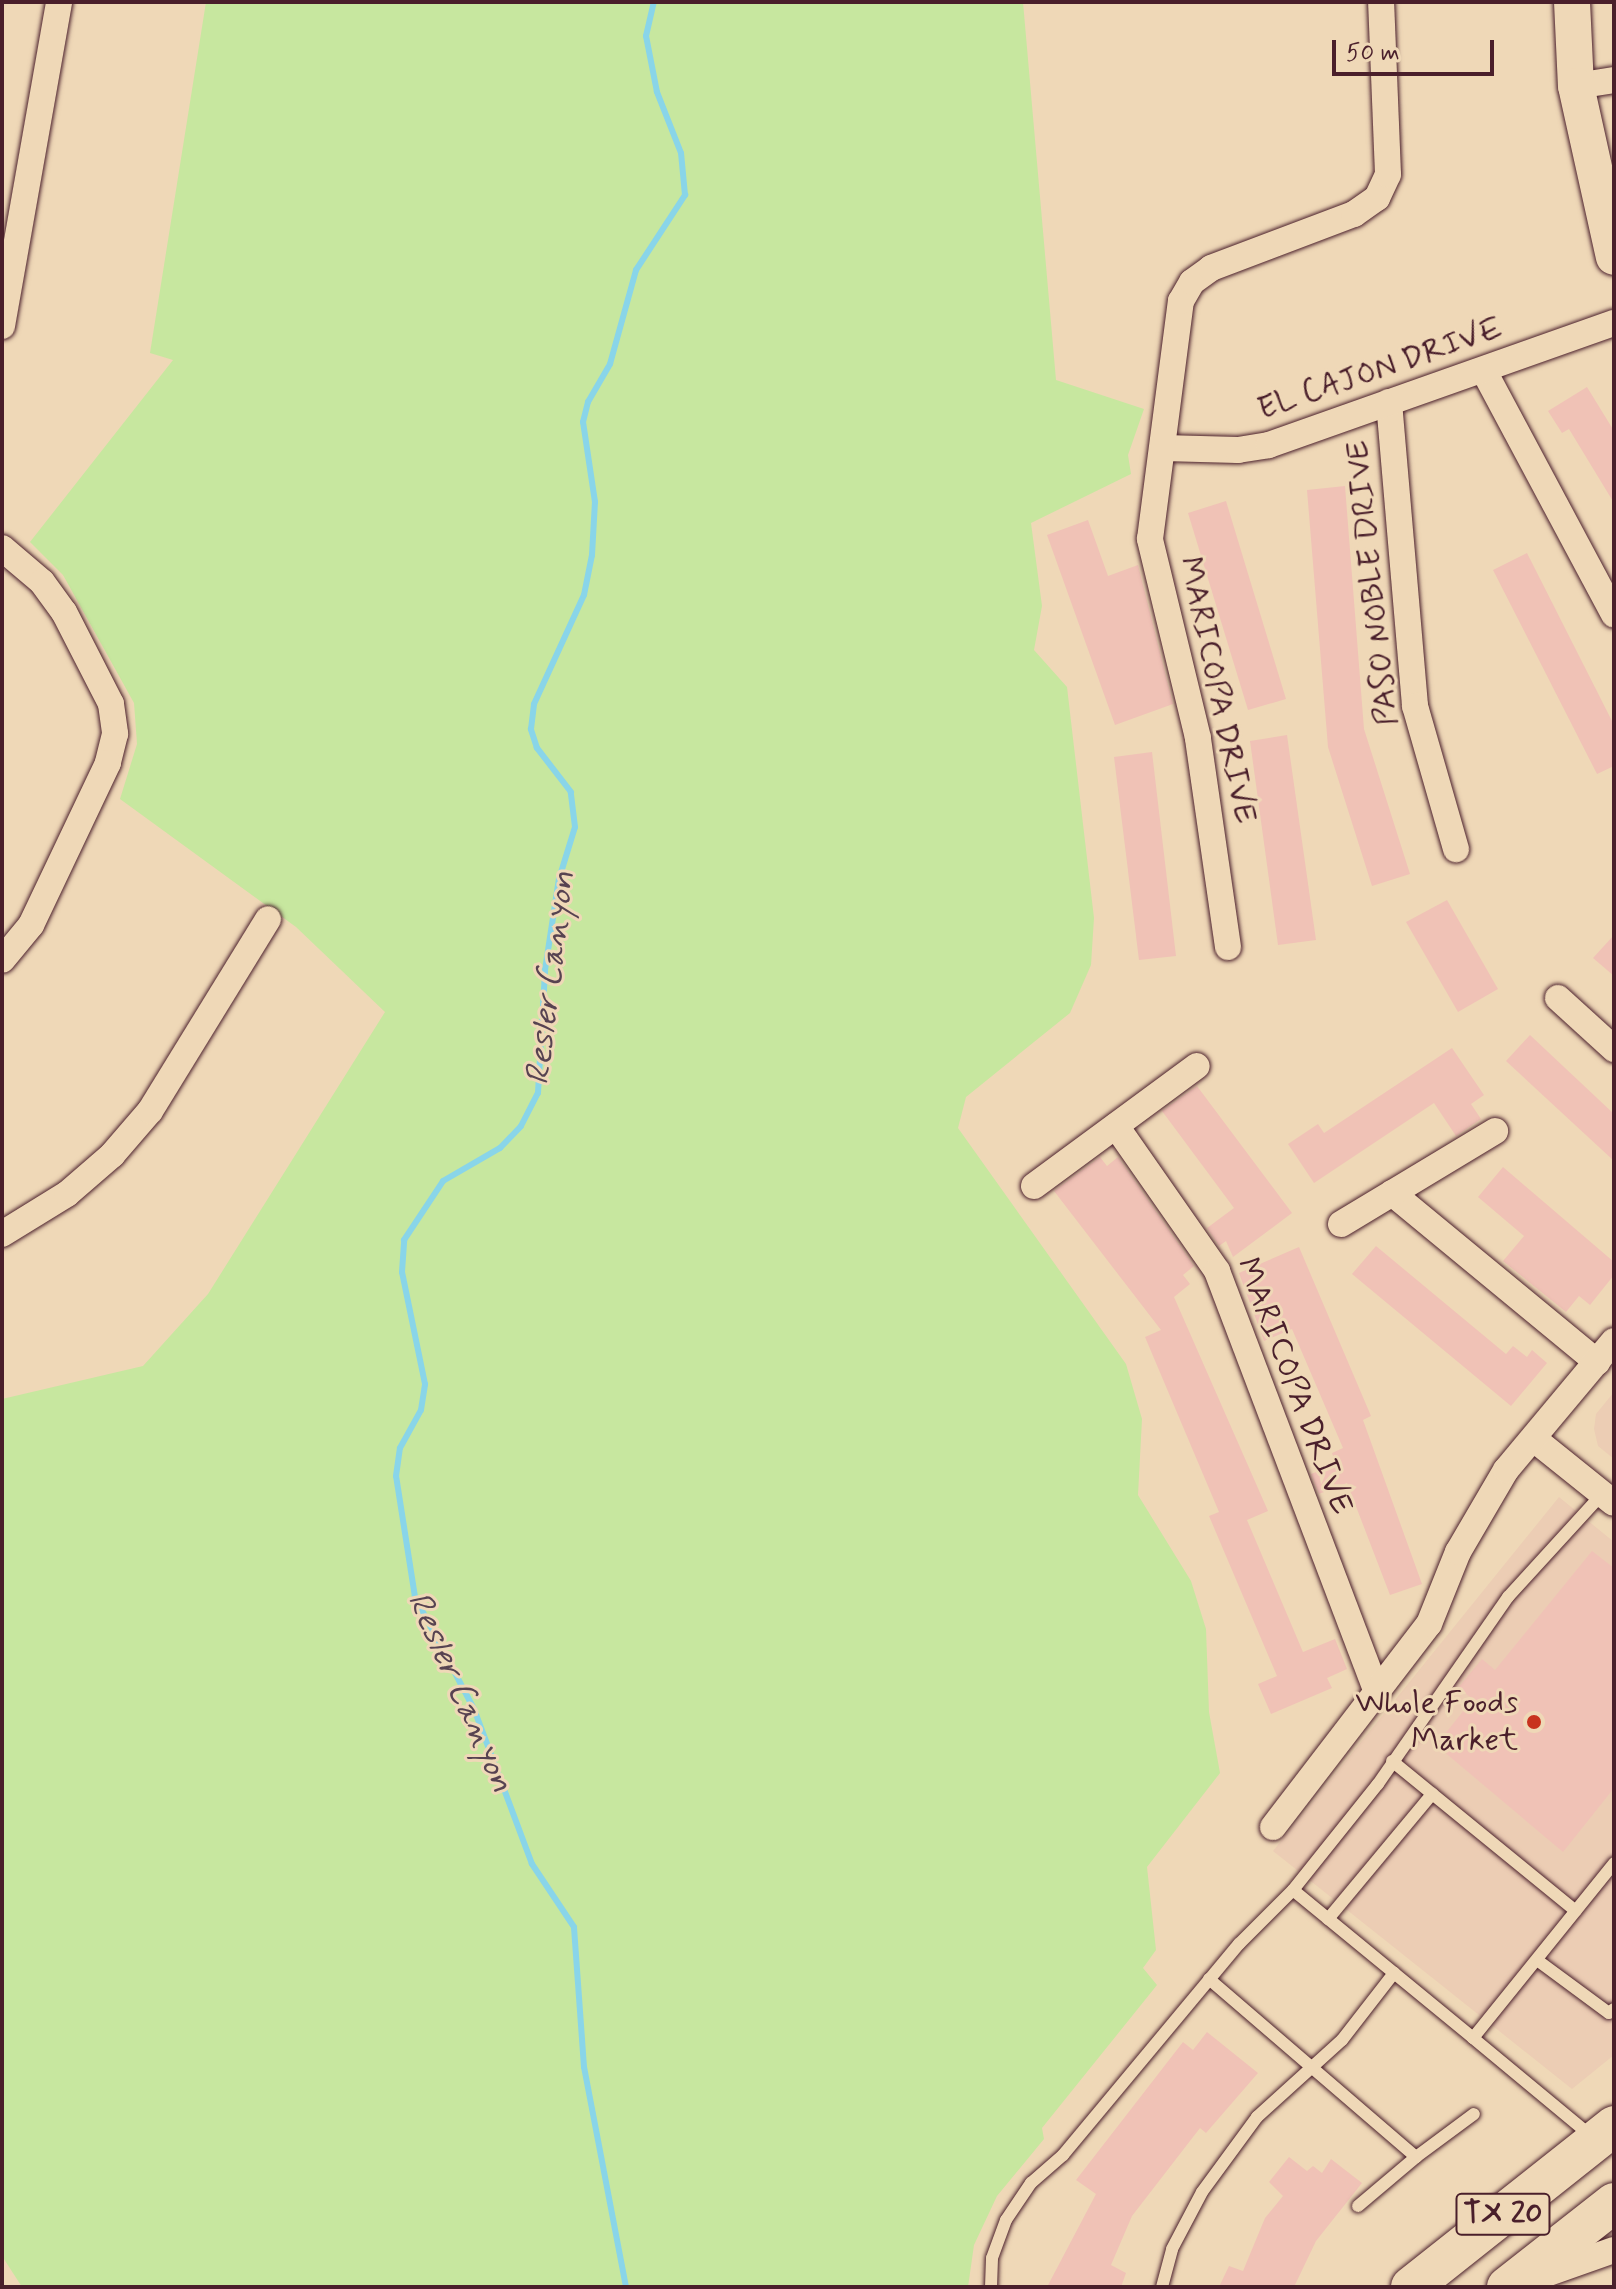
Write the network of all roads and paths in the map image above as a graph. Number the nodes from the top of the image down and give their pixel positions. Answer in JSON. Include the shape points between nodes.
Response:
{"nodes":[{"id":1,"x":59,"y":2,"type":"edge"},
{"id":2,"x":1381,"y":2,"type":"edge"},
{"id":3,"x":1572,"y":2,"type":"edge"},
{"id":4,"x":1614,"y":80,"type":"edge"},
{"id":5,"x":1576,"y":86,"type":"junction"},
{"id":6,"x":1614,"y":257,"type":"edge"},
{"id":7,"x":1614,"y":323,"type":"edge"},
{"id":8,"x":2,"y":326,"type":"edge"},
{"id":9,"x":1484,"y":371,"type":"junction"},
{"id":10,"x":1389,"y":402,"type":"junction"},
{"id":11,"x":1163,"y":448,"type":"junction"},
{"id":12,"x":2,"y":548,"type":"edge"},
{"id":13,"x":1614,"y":614,"type":"edge"},
{"id":14,"x":1456,"y":849,"type":"dead end"},
{"id":15,"x":268,"y":919,"type":"dead end"},
{"id":16,"x":1228,"y":947,"type":"dead end"},
{"id":17,"x":2,"y":960,"type":"edge"},
{"id":18,"x":1558,"y":998,"type":"dead end"},
{"id":19,"x":1614,"y":1049,"type":"edge"},
{"id":20,"x":1197,"y":1066,"type":"dead end"},
{"id":21,"x":1116,"y":1126,"type":"junction"},
{"id":22,"x":1495,"y":1131,"type":"dead end"},
{"id":23,"x":1034,"y":1186,"type":"dead end"},
{"id":24,"x":1392,"y":1193,"type":"junction"},
{"id":25,"x":1341,"y":1224,"type":"dead end"},
{"id":26,"x":2,"y":1234,"type":"edge"},
{"id":27,"x":1614,"y":1341,"type":"edge"},
{"id":28,"x":1597,"y":1362,"type":"junction"},
{"id":29,"x":1534,"y":1439,"type":"junction"},
{"id":30,"x":1608,"y":1498,"type":"edge"},
{"id":31,"x":1376,"y":1689,"type":"junction"},
{"id":32,"x":1392,"y":1761,"type":"junction"},
{"id":33,"x":1432,"y":1794,"type":"junction"},
{"id":34,"x":1273,"y":1827,"type":"dead end"},
{"id":35,"x":1614,"y":1863,"type":"edge"},
{"id":36,"x":1293,"y":1890,"type":"junction"},
{"id":37,"x":1576,"y":1911,"type":"junction"},
{"id":38,"x":1328,"y":1919,"type":"junction"},
{"id":39,"x":1537,"y":1960,"type":"junction"},
{"id":40,"x":1394,"y":1973,"type":"junction"},
{"id":41,"x":1209,"y":1979,"type":"junction"},
{"id":42,"x":1614,"y":2009,"type":"edge"},
{"id":43,"x":1473,"y":2038,"type":"junction"},
{"id":44,"x":1312,"y":2067,"type":"junction"},
{"id":45,"x":1474,"y":2114,"type":"dead end"},
{"id":46,"x":1608,"y":2143,"type":"edge"},
{"id":47,"x":1416,"y":2157,"type":"junction"},
{"id":48,"x":1614,"y":2203,"type":"edge"},
{"id":49,"x":1358,"y":2206,"type":"dead end"},
{"id":50,"x":1614,"y":2250,"type":"edge"},
{"id":51,"x":991,"y":2287,"type":"edge"},
{"id":52,"x":1162,"y":2287,"type":"edge"},
{"id":53,"x":1411,"y":2287,"type":"edge"},
{"id":54,"x":1507,"y":2287,"type":"edge"}],
"edges":[{"from":1,"to":8,"type":"street"},
{"from":2,"to":11,"type":"street","name":"MARICOPA DRIVE","via":[[1388,174],[1377,198],[1354,214],[1211,268],[1192,282],[1181,301]]},
{"from":3,"to":5,"type":"main road"},
{"from":4,"to":5,"type":"street"},
{"from":5,"to":6,"type":"main road"},
{"from":7,"to":9,"type":"street","name":"EL CAJON DRIVE"},
{"from":9,"to":10,"type":"street","name":"EL CAJON DRIVE"},
{"from":9,"to":13,"type":"street"},
{"from":10,"to":11,"type":"street","name":"EL CAJON DRIVE","via":[[1269,445],[1238,450]]},
{"from":10,"to":14,"type":"street","name":"PASO NOBLE DRIVE","via":[[1415,706]]},
{"from":11,"to":16,"type":"street","name":"MARICOPA DRIVE","via":[[1150,539],[1200,750]]},
{"from":12,"to":17,"type":"street","via":[[32,572],[64,612],[111,704],[115,734],[108,763],[31,925]]},
{"from":15,"to":26,"type":"street","via":[[131,1133],[67,1194]]},
{"from":18,"to":19,"type":"street"},
{"from":20,"to":21,"type":"street"},
{"from":21,"to":23,"type":"street"},
{"from":21,"to":31,"type":"street","name":"MARICOPA DRIVE","via":[[1217,1271]]},
{"from":22,"to":24,"type":"street"},
{"from":24,"to":25,"type":"street"},
{"from":24,"to":28,"type":"street"},
{"from":27,"to":28,"type":"street"},
{"from":28,"to":29,"type":"street"},
{"from":29,"to":30,"type":"street"},
{"from":29,"to":31,"type":"street","via":[[1479,1512],[1429,1624]]},
{"from":30,"to":32,"type":"lane","via":[[1508,1597]]},
{"from":31,"to":34,"type":"street"},
{"from":32,"to":33,"type":"lane"},
{"from":32,"to":36,"type":"lane"},
{"from":33,"to":37,"type":"lane"},
{"from":33,"to":38,"type":"lane"},
{"from":35,"to":37,"type":"lane"},
{"from":36,"to":38,"type":"lane"},
{"from":36,"to":41,"type":"lane"},
{"from":37,"to":39,"type":"lane"},
{"from":38,"to":40,"type":"lane"},
{"from":39,"to":42,"type":"lane","via":[[1609,2013]]},
{"from":39,"to":43,"type":"lane"},
{"from":40,"to":43,"type":"lane"},
{"from":40,"to":44,"type":"lane","via":[[1342,2040]]},
{"from":41,"to":44,"type":"lane"},
{"from":41,"to":51,"type":"lane","via":[[1063,2155],[1031,2183],[1006,2220],[992,2258]]},
{"from":43,"to":46,"type":"lane"},
{"from":44,"to":47,"type":"lane"},
{"from":44,"to":52,"type":"lane","via":[[1257,2117],[1202,2192],[1172,2249]]},
{"from":45,"to":47,"type":"lane"},
{"from":46,"to":53,"type":"main road","number":"TX 20"},
{"from":47,"to":49,"type":"lane"},
{"from":48,"to":54,"type":"main road","number":"TX 20"},
{"from":50,"to":54,"type":"street"}]}
